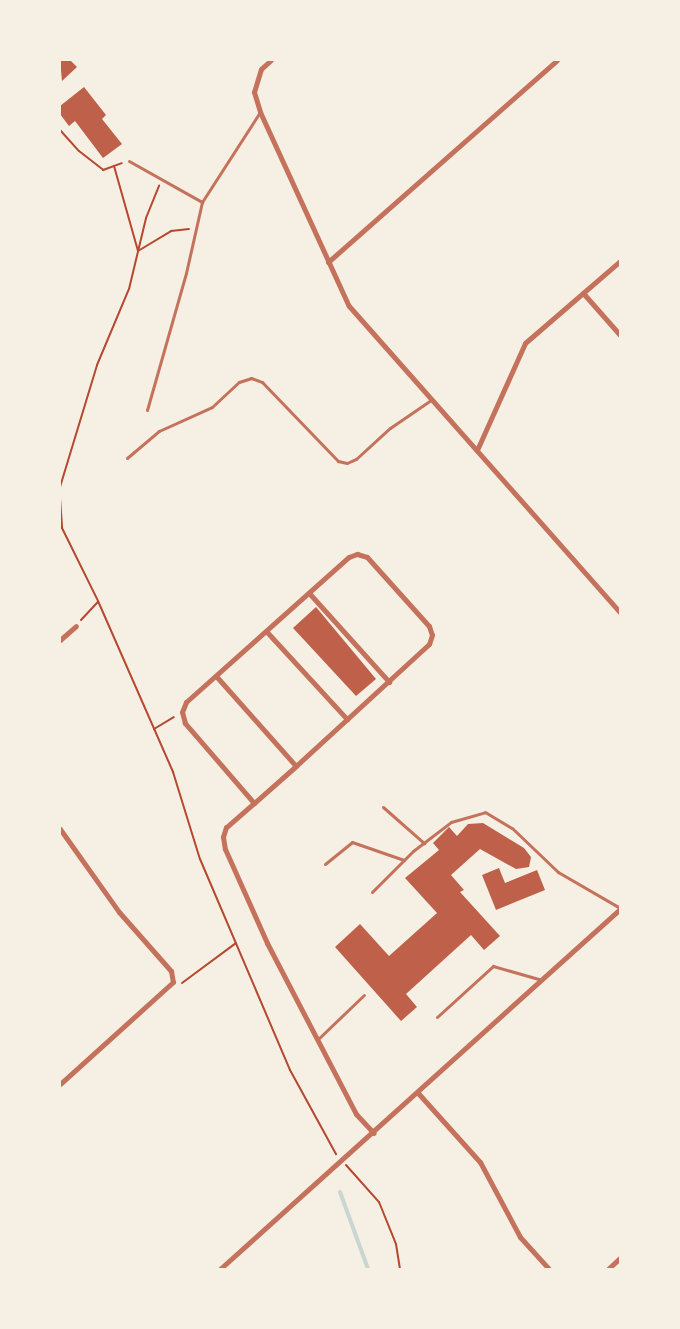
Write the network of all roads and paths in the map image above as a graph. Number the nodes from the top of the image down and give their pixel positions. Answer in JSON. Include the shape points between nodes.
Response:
{"nodes":[{"id":1,"x":271,"y":60,"type":"edge"},
{"id":2,"x":557,"y":60,"type":"edge"},
{"id":3,"x":260,"y":112,"type":"junction"},
{"id":4,"x":60,"y":130,"type":"edge"},
{"id":5,"x":128,"y":161,"type":"joint"},
{"id":6,"x":114,"y":166,"type":"junction"},
{"id":7,"x":161,"y":180,"type":"junction"},
{"id":8,"x":202,"y":202,"type":"junction"},
{"id":9,"x":196,"y":228,"type":"junction"},
{"id":10,"x":138,"y":251,"type":"junction"},
{"id":11,"x":620,"y":261,"type":"edge"},
{"id":12,"x":328,"y":262,"type":"junction"},
{"id":13,"x":583,"y":293,"type":"junction"},
{"id":14,"x":620,"y":334,"type":"edge"},
{"id":15,"x":431,"y":400,"type":"junction"},
{"id":16,"x":147,"y":410,"type":"dead end"},
{"id":17,"x":478,"y":450,"type":"junction"},
{"id":18,"x":127,"y":458,"type":"dead end"},
{"id":19,"x":60,"y":487,"type":"edge"},
{"id":20,"x":60,"y":498,"type":"edge"},
{"id":21,"x":309,"y":593,"type":"junction"},
{"id":22,"x":98,"y":601,"type":"junction"},
{"id":23,"x":620,"y":612,"type":"edge"},
{"id":24,"x":76,"y":626,"type":"joint"},
{"id":25,"x":266,"y":631,"type":"junction"},
{"id":26,"x":60,"y":640,"type":"edge"},
{"id":27,"x":216,"y":676,"type":"junction"},
{"id":28,"x":389,"y":682,"type":"junction"},
{"id":29,"x":182,"y":712,"type":"junction"},
{"id":30,"x":347,"y":719,"type":"junction"},
{"id":31,"x":154,"y":729,"type":"junction"},
{"id":32,"x":296,"y":766,"type":"junction"},
{"id":33,"x":254,"y":803,"type":"junction"},
{"id":34,"x":383,"y":807,"type":"dead end"},
{"id":35,"x":60,"y":829,"type":"edge"},
{"id":36,"x":424,"y":842,"type":"junction"},
{"id":37,"x":404,"y":860,"type":"junction"},
{"id":38,"x":325,"y":864,"type":"dead end"},
{"id":39,"x":372,"y":892,"type":"dead end"},
{"id":40,"x":620,"y":909,"type":"edge"},
{"id":41,"x":236,"y":943,"type":"junction"},
{"id":42,"x":542,"y":980,"type":"junction"},
{"id":43,"x":167,"y":988,"type":"junction"},
{"id":44,"x":364,"y":995,"type":"dead end"},
{"id":45,"x":437,"y":1017,"type":"dead end"},
{"id":46,"x":317,"y":1040,"type":"junction"},
{"id":47,"x":60,"y":1084,"type":"edge"},
{"id":48,"x":418,"y":1093,"type":"junction"},
{"id":49,"x":374,"y":1133,"type":"junction"},
{"id":50,"x":342,"y":1161,"type":"junction"},
{"id":51,"x":620,"y":1258,"type":"edge"},
{"id":52,"x":220,"y":1269,"type":"edge"},
{"id":53,"x":400,"y":1269,"type":"edge"},
{"id":54,"x":549,"y":1269,"type":"edge"},
{"id":55,"x":608,"y":1269,"type":"edge"}],
"edges":[{"from":1,"to":3,"type":"street","via":[[261,69],[254,92]]},
{"from":2,"to":12,"type":"street"},
{"from":3,"to":8,"type":"lane"},
{"from":3,"to":12,"type":"street"},
{"from":4,"to":6,"type":"path","via":[[103,170]]},
{"from":5,"to":6,"type":"path"},
{"from":5,"to":7,"type":"lane"},
{"from":6,"to":10,"type":"path"},
{"from":7,"to":8,"type":"lane"},
{"from":7,"to":10,"type":"path","via":[[146,218]]},
{"from":8,"to":9,"type":"lane"},
{"from":9,"to":10,"type":"path","via":[[171,231]]},
{"from":9,"to":16,"type":"lane"},
{"from":10,"to":19,"type":"path","via":[[129,289],[97,365]]},
{"from":11,"to":13,"type":"street"},
{"from":12,"to":15,"type":"street","via":[[349,306]]},
{"from":13,"to":14,"type":"street"},
{"from":13,"to":17,"type":"street","via":[[525,343]]},
{"from":15,"to":17,"type":"street"},
{"from":15,"to":18,"type":"lane","via":[[347,463],[338,460],[309,434],[262,382],[251,378],[239,382],[212,406],[159,430]]},
{"from":17,"to":23,"type":"street"},
{"from":20,"to":22,"type":"path","via":[[62,528]]},
{"from":21,"to":25,"type":"street"},
{"from":21,"to":28,"type":"street"},
{"from":21,"to":28,"type":"street","via":[[349,557],[357,554],[367,557],[429,626],[432,635],[429,644]]},
{"from":22,"to":24,"type":"path"},
{"from":22,"to":31,"type":"path"},
{"from":24,"to":26,"type":"street"},
{"from":25,"to":27,"type":"street"},
{"from":25,"to":30,"type":"street"},
{"from":27,"to":29,"type":"street","via":[[186,702]]},
{"from":27,"to":32,"type":"street"},
{"from":28,"to":30,"type":"street"},
{"from":29,"to":31,"type":"path"},
{"from":29,"to":33,"type":"street","via":[[184,723]]},
{"from":30,"to":32,"type":"street"},
{"from":31,"to":41,"type":"path","via":[[173,772],[200,859]]},
{"from":32,"to":33,"type":"street"},
{"from":33,"to":46,"type":"street","via":[[226,827],[223,837],[225,850],[263,935]]},
{"from":34,"to":36,"type":"lane"},
{"from":35,"to":43,"type":"street","via":[[119,912],[171,972],[173,982]]},
{"from":36,"to":37,"type":"lane"},
{"from":36,"to":40,"type":"lane","via":[[451,822],[485,812],[512,828],[558,872]]},
{"from":37,"to":38,"type":"lane","via":[[352,842]]},
{"from":37,"to":39,"type":"lane"},
{"from":40,"to":42,"type":"street"},
{"from":41,"to":43,"type":"path","via":[[180,984]]},
{"from":41,"to":50,"type":"path","via":[[290,1070],[319,1119],[331,1147]]},
{"from":42,"to":45,"type":"lane","via":[[494,966]]},
{"from":42,"to":48,"type":"street"},
{"from":43,"to":47,"type":"street"},
{"from":44,"to":46,"type":"lane"},
{"from":46,"to":49,"type":"street","via":[[356,1114]]},
{"from":48,"to":49,"type":"street"},
{"from":48,"to":54,"type":"street","via":[[480,1162],[520,1237]]},
{"from":49,"to":50,"type":"street"},
{"from":50,"to":52,"type":"street"},
{"from":50,"to":53,"type":"path","via":[[379,1202],[396,1244]]},
{"from":51,"to":55,"type":"street"}]}
